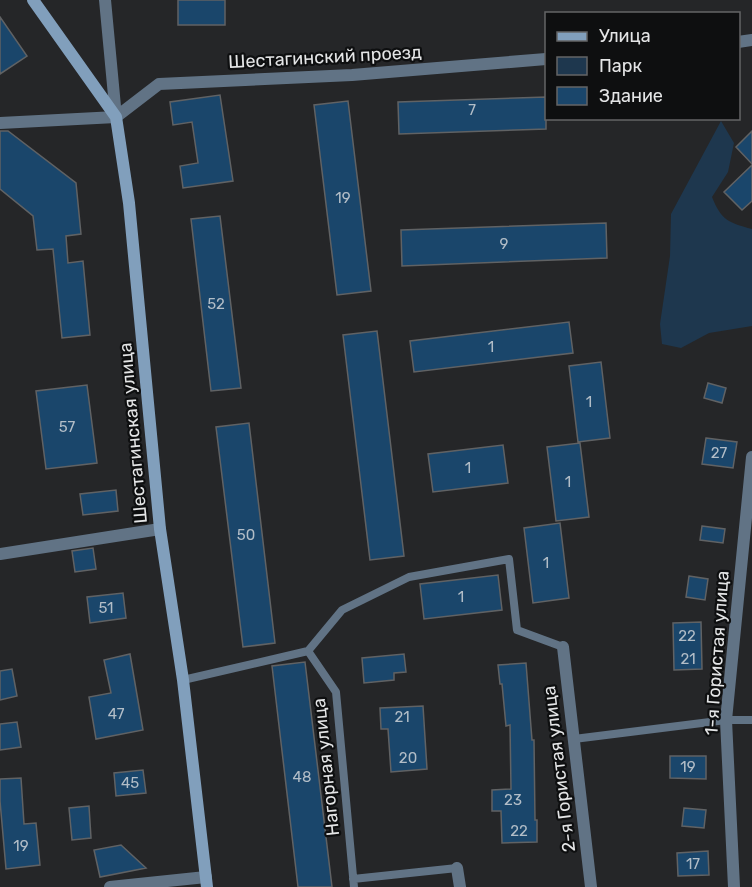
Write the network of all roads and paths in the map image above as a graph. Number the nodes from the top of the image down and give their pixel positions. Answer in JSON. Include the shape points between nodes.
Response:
{"nodes":[{"id":1,"x":33,"y":0,"type":"edge"},
{"id":2,"x":105,"y":0,"type":"edge"},
{"id":3,"x":545,"y":59,"type":"edge"},
{"id":4,"x":116,"y":117,"type":"junction"},
{"id":5,"x":0,"y":123,"type":"edge"},
{"id":6,"x":752,"y":457,"type":"edge"},
{"id":7,"x":160,"y":529,"type":"junction"},
{"id":8,"x":0,"y":554,"type":"edge"},
{"id":9,"x":563,"y":647,"type":"joint"},
{"id":10,"x":308,"y":651,"type":"junction"},
{"id":11,"x":183,"y":680,"type":"junction"},
{"id":12,"x":726,"y":720,"type":"junction"},
{"id":13,"x":752,"y":720,"type":"edge"},
{"id":14,"x":574,"y":739,"type":"junction"},
{"id":15,"x":457,"y":868,"type":"joint"},
{"id":16,"x":206,"y":882,"type":"edge"},
{"id":17,"x":354,"y":883,"type":"edge"},
{"id":18,"x":110,"y":887,"type":"edge"},
{"id":19,"x":460,"y":887,"type":"edge"},
{"id":20,"x":591,"y":887,"type":"edge"},
{"id":21,"x":734,"y":887,"type":"edge"}],
"edges":[{"from":1,"to":4,"type":"main road","name":"Шестагинская улица"},
{"from":2,"to":4,"type":"street"},
{"from":3,"to":4,"type":"street","name":"Шестагинский проезд","via":[[352,75],[159,84]]},
{"from":4,"to":5,"type":"street"},
{"from":4,"to":7,"type":"main road","name":"Шестагинская улица","via":[[129,203]]},
{"from":6,"to":12,"type":"street","name":"1-я Гористая улица"},
{"from":7,"to":8,"type":"street"},
{"from":7,"to":11,"type":"main road","name":"Шестагинская улица"},
{"from":9,"to":10,"type":"lane","via":[[517,630],[509,559],[410,577],[342,610]]},
{"from":9,"to":14,"type":"street","name":"2-я Гористая улица"},
{"from":10,"to":11,"type":"lane"},
{"from":10,"to":17,"type":"lane","name":"Нагорная улица","via":[[336,692]]},
{"from":11,"to":16,"type":"main road","name":"Шестагинская улица"},
{"from":12,"to":13,"type":"lane"},
{"from":12,"to":14,"type":"lane"},
{"from":12,"to":21,"type":"street","name":"1-я Гористая улица"},
{"from":14,"to":20,"type":"street","name":"2-я Гористая улица"},
{"from":15,"to":17,"type":"lane"},
{"from":15,"to":19,"type":"street"},
{"from":16,"to":18,"type":"street"}]}
